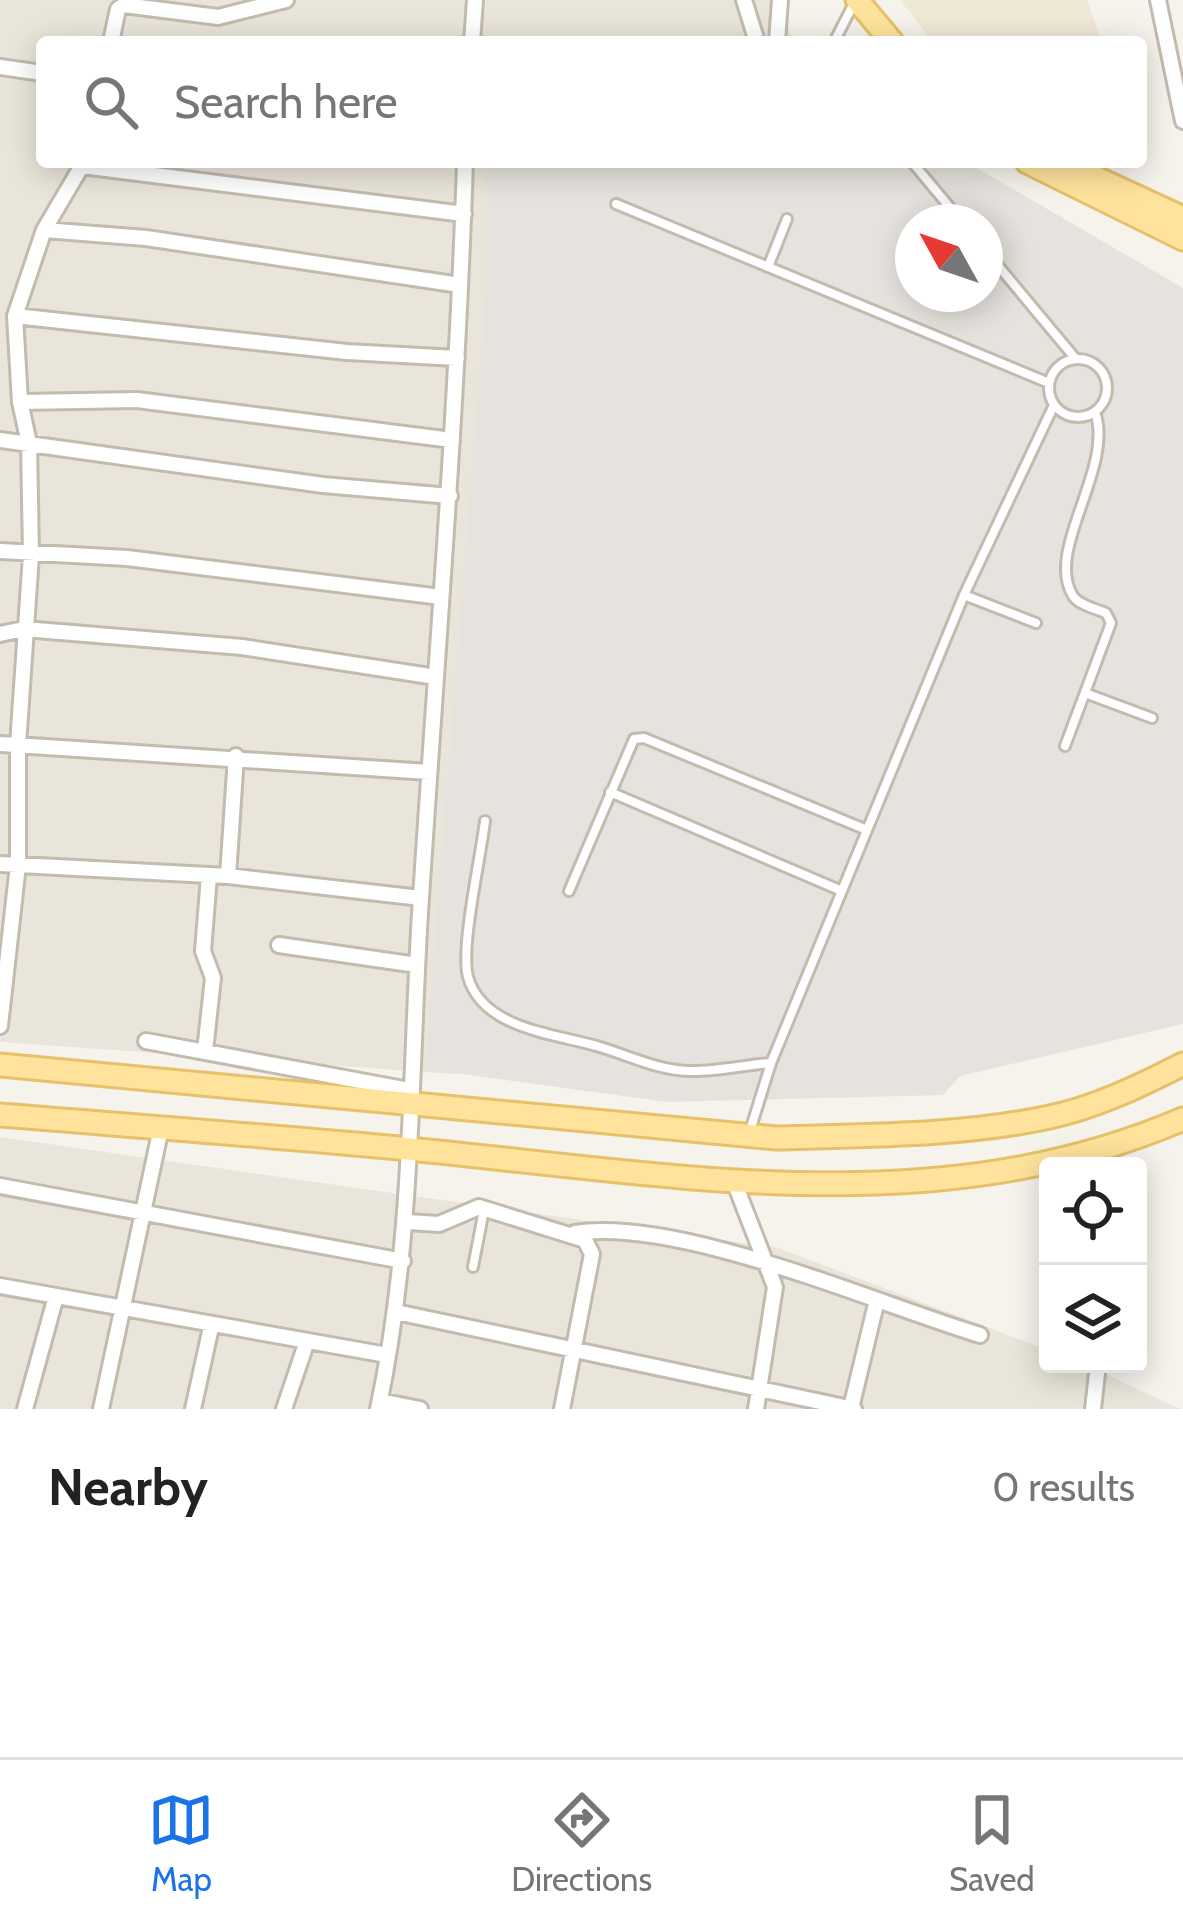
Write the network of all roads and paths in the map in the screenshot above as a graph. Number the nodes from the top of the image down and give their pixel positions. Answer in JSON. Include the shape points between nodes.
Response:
{"nodes":[{"id":1,"x":283,"y":0,"type":"edge"},
{"id":2,"x":475,"y":0,"type":"edge"},
{"id":3,"x":744,"y":0,"type":"edge"},
{"id":4,"x":780,"y":0,"type":"edge"},
{"id":5,"x":1158,"y":0,"type":"edge"},
{"id":6,"x":851,"y":3,"type":"edge"},
{"id":7,"x":112,"y":36,"type":"edge"},
{"id":8,"x":472,"y":36,"type":"edge"},
{"id":9,"x":755,"y":36,"type":"edge"},
{"id":10,"x":777,"y":36,"type":"edge"},
{"id":11,"x":837,"y":36,"type":"edge"},
{"id":12,"x":871,"y":36,"type":"edge"},
{"id":13,"x":886,"y":36,"type":"edge"},
{"id":14,"x":0,"y":67,"type":"edge"},
{"id":15,"x":36,"y":72,"type":"edge"},
{"id":16,"x":1183,"y":121,"type":"edge"},
{"id":17,"x":81,"y":168,"type":"edge"},
{"id":18,"x":113,"y":168,"type":"edge"},
{"id":19,"x":465,"y":168,"type":"edge"},
{"id":20,"x":917,"y":168,"type":"edge"},
{"id":21,"x":1039,"y":168,"type":"edge"},
{"id":22,"x":1075,"y":168,"type":"edge"},
{"id":23,"x":616,"y":204,"type":"dead end"},
{"id":24,"x":947,"y":204,"type":"edge"},
{"id":25,"x":464,"y":214,"type":"junction"},
{"id":26,"x":1183,"y":218,"type":"edge"},
{"id":27,"x":788,"y":219,"type":"dead end"},
{"id":28,"x":44,"y":230,"type":"junction"},
{"id":29,"x":1183,"y":239,"type":"edge"},
{"id":30,"x":768,"y":266,"type":"junction"},
{"id":31,"x":1003,"y":272,"type":"edge"},
{"id":32,"x":460,"y":285,"type":"junction"},
{"id":33,"x":16,"y":316,"type":"junction"},
{"id":34,"x":457,"y":358,"type":"junction"},
{"id":35,"x":1075,"y":358,"type":"junction"},
{"id":36,"x":1049,"y":383,"type":"junction"},
{"id":37,"x":20,"y":402,"type":"junction"},
{"id":38,"x":1054,"y":405,"type":"junction"},
{"id":39,"x":1095,"y":412,"type":"junction"},
{"id":40,"x":0,"y":440,"type":"edge"},
{"id":41,"x":452,"y":440,"type":"junction"},
{"id":42,"x":28,"y":443,"type":"junction"},
{"id":43,"x":449,"y":496,"type":"junction"},
{"id":44,"x":0,"y":551,"type":"edge"},
{"id":45,"x":31,"y":555,"type":"junction"},
{"id":46,"x":964,"y":595,"type":"junction"},
{"id":47,"x":441,"y":597,"type":"junction"},
{"id":48,"x":1036,"y":623,"type":"dead end"},
{"id":49,"x":24,"y":629,"type":"junction"},
{"id":50,"x":0,"y":634,"type":"edge"},
{"id":51,"x":436,"y":677,"type":"junction"},
{"id":52,"x":1084,"y":694,"type":"junction"},
{"id":53,"x":1152,"y":718,"type":"dead end"},
{"id":54,"x":0,"y":744,"type":"edge"},
{"id":55,"x":18,"y":746,"type":"junction"},
{"id":56,"x":1064,"y":746,"type":"dead end"},
{"id":57,"x":236,"y":756,"type":"junction"},
{"id":58,"x":429,"y":772,"type":"junction"},
{"id":59,"x":610,"y":792,"type":"junction"},
{"id":60,"x":485,"y":821,"type":"dead end"},
{"id":61,"x":867,"y":830,"type":"junction"},
{"id":62,"x":0,"y":864,"type":"edge"},
{"id":63,"x":18,"y":865,"type":"junction"},
{"id":64,"x":209,"y":876,"type":"junction"},
{"id":65,"x":228,"y":876,"type":"junction"},
{"id":66,"x":569,"y":891,"type":"dead end"},
{"id":67,"x":842,"y":891,"type":"junction"},
{"id":68,"x":421,"y":898,"type":"junction"},
{"id":69,"x":279,"y":945,"type":"dead end"},
{"id":70,"x":417,"y":965,"type":"junction"},
{"id":71,"x":0,"y":1026,"type":"edge"},
{"id":72,"x":146,"y":1041,"type":"dead end"},
{"id":73,"x":205,"y":1051,"type":"junction"},
{"id":74,"x":771,"y":1064,"type":"junction"},
{"id":75,"x":1183,"y":1064,"type":"edge"},
{"id":76,"x":0,"y":1065,"type":"edge"},
{"id":77,"x":409,"y":1097,"type":"junction"},
{"id":78,"x":0,"y":1114,"type":"edge"},
{"id":79,"x":1183,"y":1119,"type":"edge"},
{"id":80,"x":161,"y":1128,"type":"junction"},
{"id":81,"x":749,"y":1136,"type":"junction"},
{"id":82,"x":408,"y":1149,"type":"junction"},
{"id":83,"x":735,"y":1184,"type":"junction"},
{"id":84,"x":0,"y":1186,"type":"edge"},
{"id":85,"x":485,"y":1209,"type":"junction"},
{"id":86,"x":146,"y":1214,"type":"junction"},
{"id":87,"x":408,"y":1222,"type":"junction"},
{"id":88,"x":575,"y":1233,"type":"junction"},
{"id":89,"x":403,"y":1261,"type":"junction"},
{"id":90,"x":768,"y":1263,"type":"junction"},
{"id":91,"x":472,"y":1267,"type":"dead end"},
{"id":92,"x":0,"y":1286,"type":"edge"},
{"id":93,"x":56,"y":1296,"type":"junction"},
{"id":94,"x":876,"y":1304,"type":"junction"},
{"id":95,"x":124,"y":1310,"type":"junction"},
{"id":96,"x":396,"y":1312,"type":"junction"},
{"id":97,"x":211,"y":1327,"type":"junction"},
{"id":98,"x":980,"y":1336,"type":"dead end"},
{"id":99,"x":306,"y":1344,"type":"junction"},
{"id":100,"x":577,"y":1347,"type":"junction"},
{"id":101,"x":387,"y":1355,"type":"junction"},
{"id":102,"x":1097,"y":1373,"type":"edge"},
{"id":103,"x":759,"y":1390,"type":"junction"},
{"id":104,"x":379,"y":1405,"type":"edge"},
{"id":105,"x":26,"y":1409,"type":"edge"},
{"id":106,"x":101,"y":1409,"type":"edge"},
{"id":107,"x":193,"y":1409,"type":"edge"},
{"id":108,"x":284,"y":1409,"type":"edge"},
{"id":109,"x":420,"y":1409,"type":"edge"},
{"id":110,"x":562,"y":1409,"type":"edge"},
{"id":111,"x":756,"y":1409,"type":"edge"},
{"id":112,"x":853,"y":1409,"type":"edge"},
{"id":113,"x":1093,"y":1409,"type":"edge"}],
"edges":[{"from":1,"to":7,"type":"street","via":[[218,17],[124,4]]},
{"from":2,"to":8,"type":"street"},
{"from":3,"to":9,"type":"street"},
{"from":4,"to":10,"type":"street"},
{"from":5,"to":16,"type":"street"},
{"from":6,"to":11,"type":"lane"},
{"from":6,"to":12,"type":"main road"},
{"from":6,"to":13,"type":"main road"},
{"from":14,"to":15,"type":"street"},
{"from":17,"to":28,"type":"street"},
{"from":18,"to":25,"type":"street"},
{"from":19,"to":25,"type":"street"},
{"from":20,"to":24,"type":"lane"},
{"from":21,"to":29,"type":"main road"},
{"from":22,"to":26,"type":"main road"},
{"from":23,"to":30,"type":"lane"},
{"from":25,"to":32,"type":"street"},
{"from":27,"to":30,"type":"lane"},
{"from":28,"to":32,"type":"street"},
{"from":28,"to":33,"type":"street"},
{"from":30,"to":36,"type":"lane"},
{"from":31,"to":35,"type":"lane"},
{"from":32,"to":34,"type":"street"},
{"from":33,"to":34,"type":"street"},
{"from":33,"to":37,"type":"street"},
{"from":34,"to":41,"type":"street"},
{"from":35,"to":36,"type":"lane"},
{"from":35,"to":39,"type":"lane","via":[[1097,365],[1106,378]]},
{"from":36,"to":38,"type":"lane"},
{"from":37,"to":41,"type":"street","via":[[137,400]]},
{"from":37,"to":42,"type":"street"},
{"from":38,"to":39,"type":"lane","via":[[1073,417]]},
{"from":38,"to":46,"type":"lane"},
{"from":39,"to":52,"type":"lane","via":[[1103,442],[1076,517],[1070,586],[1078,602],[1111,623]]},
{"from":40,"to":42,"type":"street"},
{"from":41,"to":43,"type":"street"},
{"from":42,"to":43,"type":"street"},
{"from":42,"to":45,"type":"street"},
{"from":43,"to":47,"type":"street"},
{"from":44,"to":45,"type":"street"},
{"from":45,"to":47,"type":"street","via":[[127,557]]},
{"from":45,"to":49,"type":"street"},
{"from":46,"to":48,"type":"lane"},
{"from":46,"to":61,"type":"lane"},
{"from":47,"to":51,"type":"street"},
{"from":49,"to":50,"type":"street"},
{"from":49,"to":51,"type":"street","via":[[242,647]]},
{"from":49,"to":55,"type":"street"},
{"from":51,"to":58,"type":"street"},
{"from":52,"to":53,"type":"lane"},
{"from":52,"to":56,"type":"lane"},
{"from":54,"to":55,"type":"street"},
{"from":55,"to":57,"type":"street"},
{"from":55,"to":63,"type":"street"},
{"from":57,"to":58,"type":"street"},
{"from":57,"to":65,"type":"street"},
{"from":58,"to":68,"type":"street"},
{"from":59,"to":61,"type":"lane","via":[[629,747],[644,738]]},
{"from":59,"to":66,"type":"lane"},
{"from":59,"to":67,"type":"lane"},
{"from":60,"to":74,"type":"lane","via":[[467,975],[479,998],[536,1033],[660,1068]]},
{"from":61,"to":67,"type":"lane"},
{"from":62,"to":63,"type":"street"},
{"from":63,"to":64,"type":"street"},
{"from":63,"to":71,"type":"street"},
{"from":64,"to":65,"type":"street"},
{"from":64,"to":73,"type":"street","via":[[203,951],[213,978]]},
{"from":65,"to":68,"type":"street"},
{"from":67,"to":74,"type":"lane"},
{"from":68,"to":70,"type":"street"},
{"from":69,"to":70,"type":"street"},
{"from":70,"to":77,"type":"street"},
{"from":72,"to":73,"type":"street"},
{"from":73,"to":77,"type":"street"},
{"from":74,"to":81,"type":"lane"},
{"from":75,"to":81,"type":"main road","via":[[1046,1118],[894,1134]]},
{"from":76,"to":77,"type":"main road"},
{"from":77,"to":81,"type":"main road"},
{"from":77,"to":82,"type":"street"},
{"from":78,"to":80,"type":"main road"},
{"from":79,"to":83,"type":"main road","via":[[978,1176]]},
{"from":80,"to":82,"type":"main road"},
{"from":80,"to":86,"type":"street"},
{"from":82,"to":83,"type":"main road"},
{"from":82,"to":87,"type":"street"},
{"from":83,"to":90,"type":"street"},
{"from":84,"to":86,"type":"street"},
{"from":85,"to":87,"type":"street","via":[[439,1224]]},
{"from":85,"to":88,"type":"street"},
{"from":85,"to":91,"type":"lane"},
{"from":86,"to":89,"type":"street"},
{"from":86,"to":95,"type":"street"},
{"from":87,"to":89,"type":"street"},
{"from":88,"to":90,"type":"street","via":[[612,1229]]},
{"from":88,"to":100,"type":"street","via":[[592,1254]]},
{"from":89,"to":96,"type":"street"},
{"from":90,"to":94,"type":"street"},
{"from":90,"to":103,"type":"street","via":[[775,1287]]},
{"from":92,"to":93,"type":"street"},
{"from":93,"to":95,"type":"street"},
{"from":93,"to":105,"type":"street"},
{"from":94,"to":98,"type":"street"},
{"from":94,"to":112,"type":"street"},
{"from":95,"to":97,"type":"street"},
{"from":95,"to":106,"type":"street"},
{"from":96,"to":100,"type":"street"},
{"from":96,"to":101,"type":"street"},
{"from":97,"to":99,"type":"street"},
{"from":97,"to":107,"type":"street"},
{"from":99,"to":101,"type":"street"},
{"from":99,"to":108,"type":"street"},
{"from":100,"to":103,"type":"street"},
{"from":100,"to":110,"type":"street"},
{"from":101,"to":104,"type":"street"},
{"from":102,"to":113,"type":"street"},
{"from":103,"to":111,"type":"street"},
{"from":103,"to":112,"type":"street"},
{"from":104,"to":109,"type":"street"}]}
